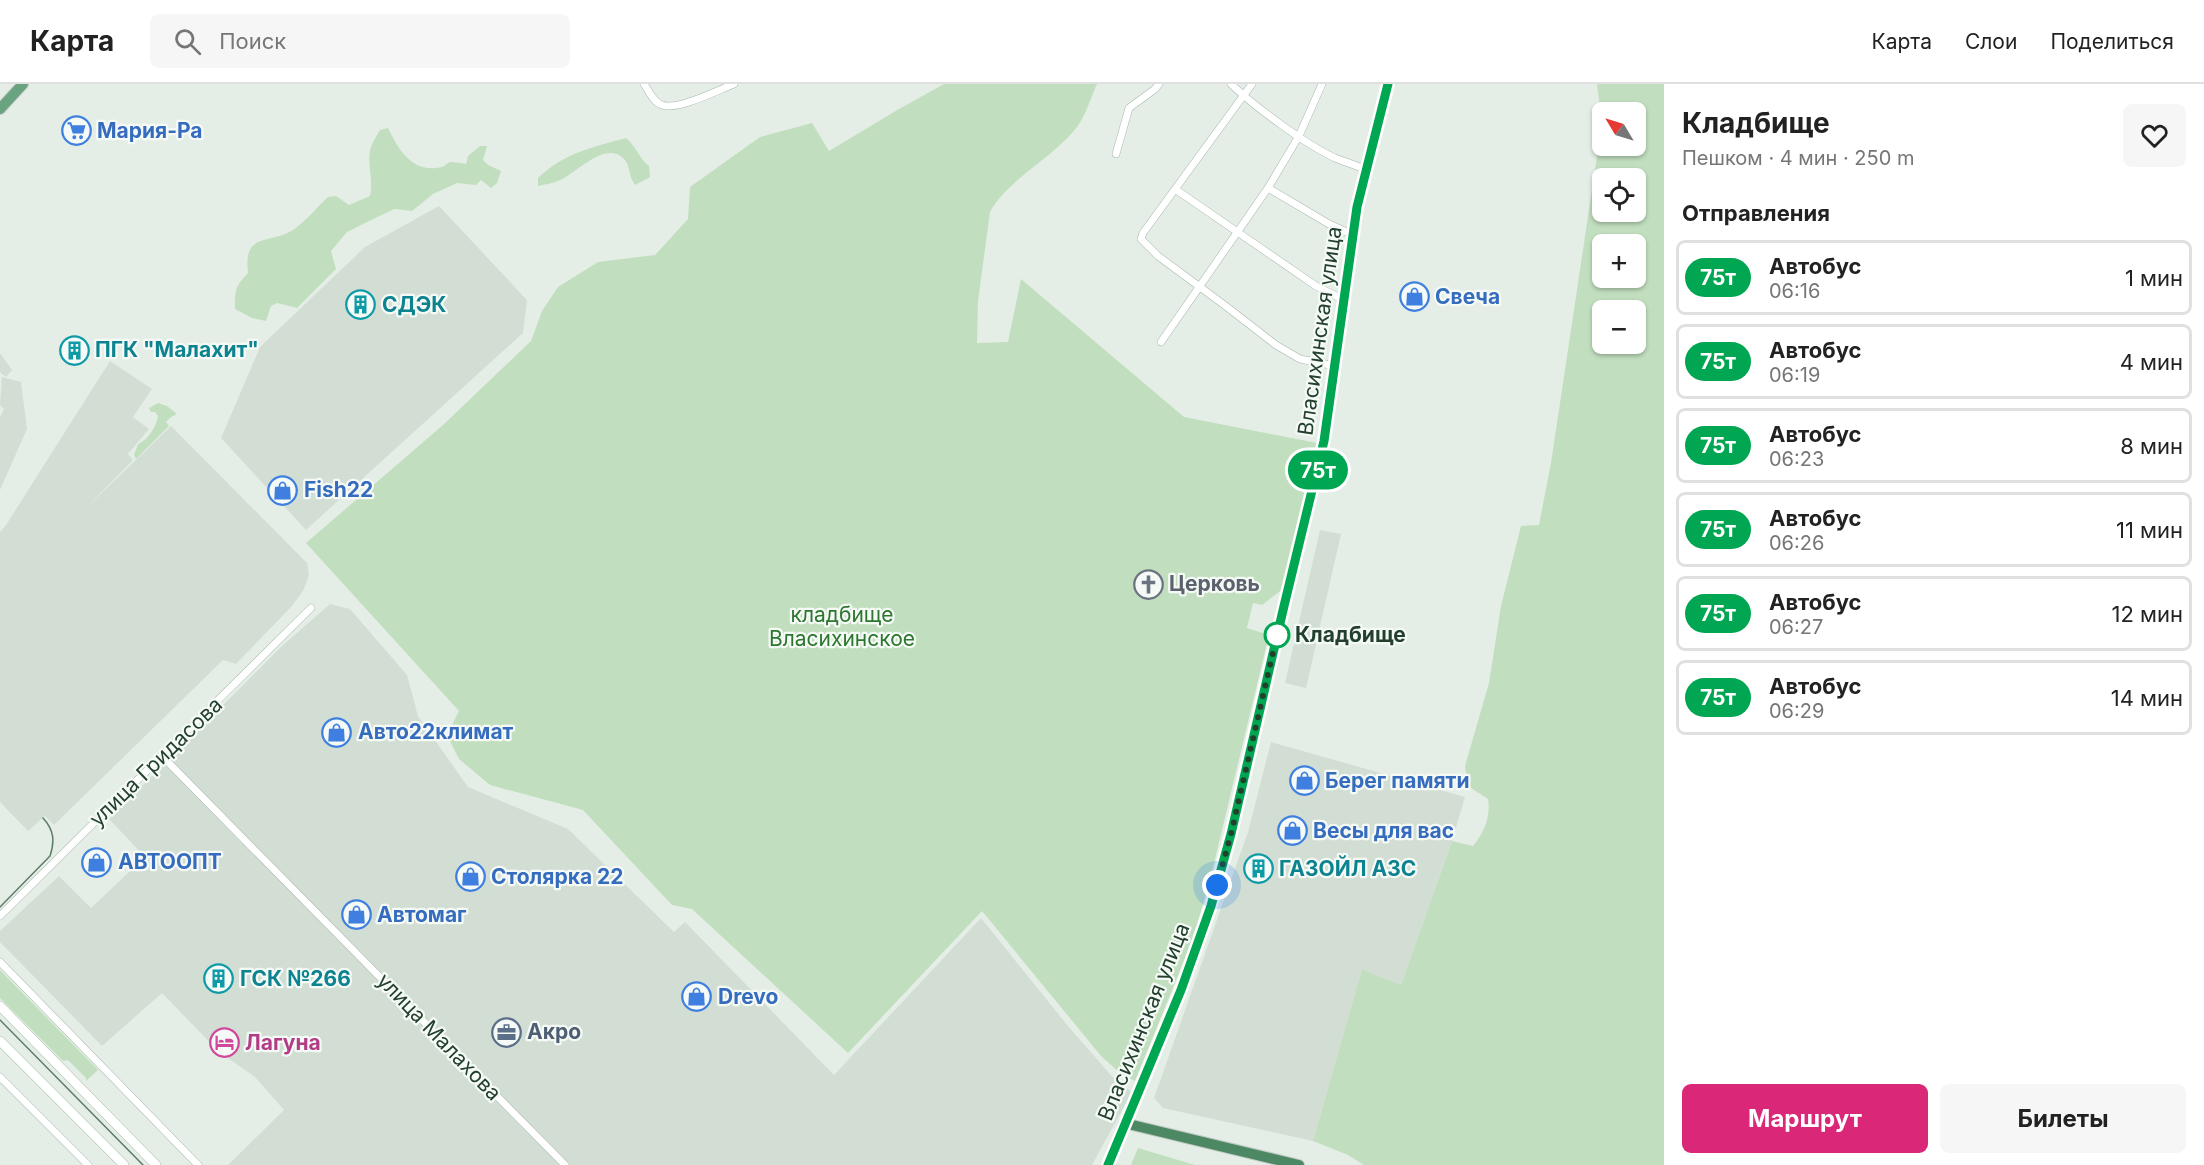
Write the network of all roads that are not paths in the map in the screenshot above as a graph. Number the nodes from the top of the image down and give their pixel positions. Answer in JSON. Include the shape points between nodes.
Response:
{"nodes":[{"id":1,"x":23,"y":84,"type":"edge"},
{"id":2,"x":644,"y":84,"type":"edge"},
{"id":3,"x":734,"y":84,"type":"edge"},
{"id":4,"x":1159,"y":84,"type":"edge"},
{"id":5,"x":1231,"y":84,"type":"edge"},
{"id":6,"x":1252,"y":84,"type":"edge"},
{"id":7,"x":1323,"y":84,"type":"edge"},
{"id":8,"x":1388,"y":84,"type":"edge"},
{"id":9,"x":1244,"y":96,"type":"junction"},
{"id":10,"x":0,"y":109,"type":"edge"},
{"id":11,"x":1299,"y":136,"type":"junction"},
{"id":12,"x":1116,"y":154,"type":"dead end"},
{"id":13,"x":1366,"y":170,"type":"junction"},
{"id":14,"x":1268,"y":188,"type":"junction"},
{"id":15,"x":1174,"y":189,"type":"junction"},
{"id":16,"x":1237,"y":234,"type":"junction"},
{"id":17,"x":1353,"y":235,"type":"junction"},
{"id":18,"x":1200,"y":287,"type":"junction"},
{"id":19,"x":1344,"y":300,"type":"junction"},
{"id":20,"x":1161,"y":342,"type":"dead end"},
{"id":21,"x":1335,"y":366,"type":"junction"},
{"id":22,"x":311,"y":608,"type":"dead end"},
{"id":23,"x":162,"y":756,"type":"junction"},
{"id":24,"x":0,"y":916,"type":"edge"},
{"id":25,"x":0,"y":962,"type":"edge"},
{"id":26,"x":0,"y":1006,"type":"edge"},
{"id":27,"x":0,"y":1041,"type":"edge"},
{"id":28,"x":0,"y":1077,"type":"edge"},
{"id":29,"x":1124,"y":1123,"type":"junction"},
{"id":30,"x":88,"y":1165,"type":"edge"},
{"id":31,"x":124,"y":1165,"type":"edge"},
{"id":32,"x":156,"y":1165,"type":"edge"},
{"id":33,"x":198,"y":1165,"type":"edge"},
{"id":34,"x":565,"y":1165,"type":"edge"},
{"id":35,"x":1108,"y":1165,"type":"edge"},
{"id":36,"x":1299,"y":1165,"type":"edge"}],
"edges":[{"from":1,"to":10,"type":"main road"},
{"from":2,"to":3,"type":"street","via":[[653,99],[666,106],[676,106]]},
{"from":4,"to":12,"type":"street","via":[[1129,108]]},
{"from":5,"to":9,"type":"street"},
{"from":6,"to":9,"type":"street"},
{"from":7,"to":11,"type":"street"},
{"from":8,"to":13,"type":"street","name":"Власихинская улица"},
{"from":9,"to":11,"type":"street"},
{"from":9,"to":15,"type":"street"},
{"from":11,"to":13,"type":"street"},
{"from":11,"to":14,"type":"street"},
{"from":13,"to":17,"type":"street","name":"Власихинская улица"},
{"from":14,"to":16,"type":"street"},
{"from":14,"to":17,"type":"street"},
{"from":15,"to":16,"type":"street"},
{"from":15,"to":18,"type":"street","via":[[1141,239]]},
{"from":16,"to":18,"type":"street"},
{"from":16,"to":19,"type":"street"},
{"from":17,"to":19,"type":"street","name":"Власихинская улица"},
{"from":18,"to":20,"type":"street"},
{"from":18,"to":21,"type":"street","via":[[1276,345],[1300,358]]},
{"from":19,"to":21,"type":"street","name":"Власихинская улица"},
{"from":21,"to":29,"type":"street","name":"Власихинская улица","via":[[1317,474],[1226,854],[1181,990]]},
{"from":22,"to":23,"type":"street","name":"улица Гридасова"},
{"from":23,"to":24,"type":"street","name":"улица Гридасова"},
{"from":23,"to":34,"type":"street","name":"улица Малахова"},
{"from":25,"to":33,"type":"street"},
{"from":26,"to":32,"type":"main road"},
{"from":27,"to":31,"type":"main road"},
{"from":28,"to":30,"type":"street"},
{"from":29,"to":35,"type":"highway","name":"Власихинская улица"},
{"from":29,"to":36,"type":"highway"}]}
